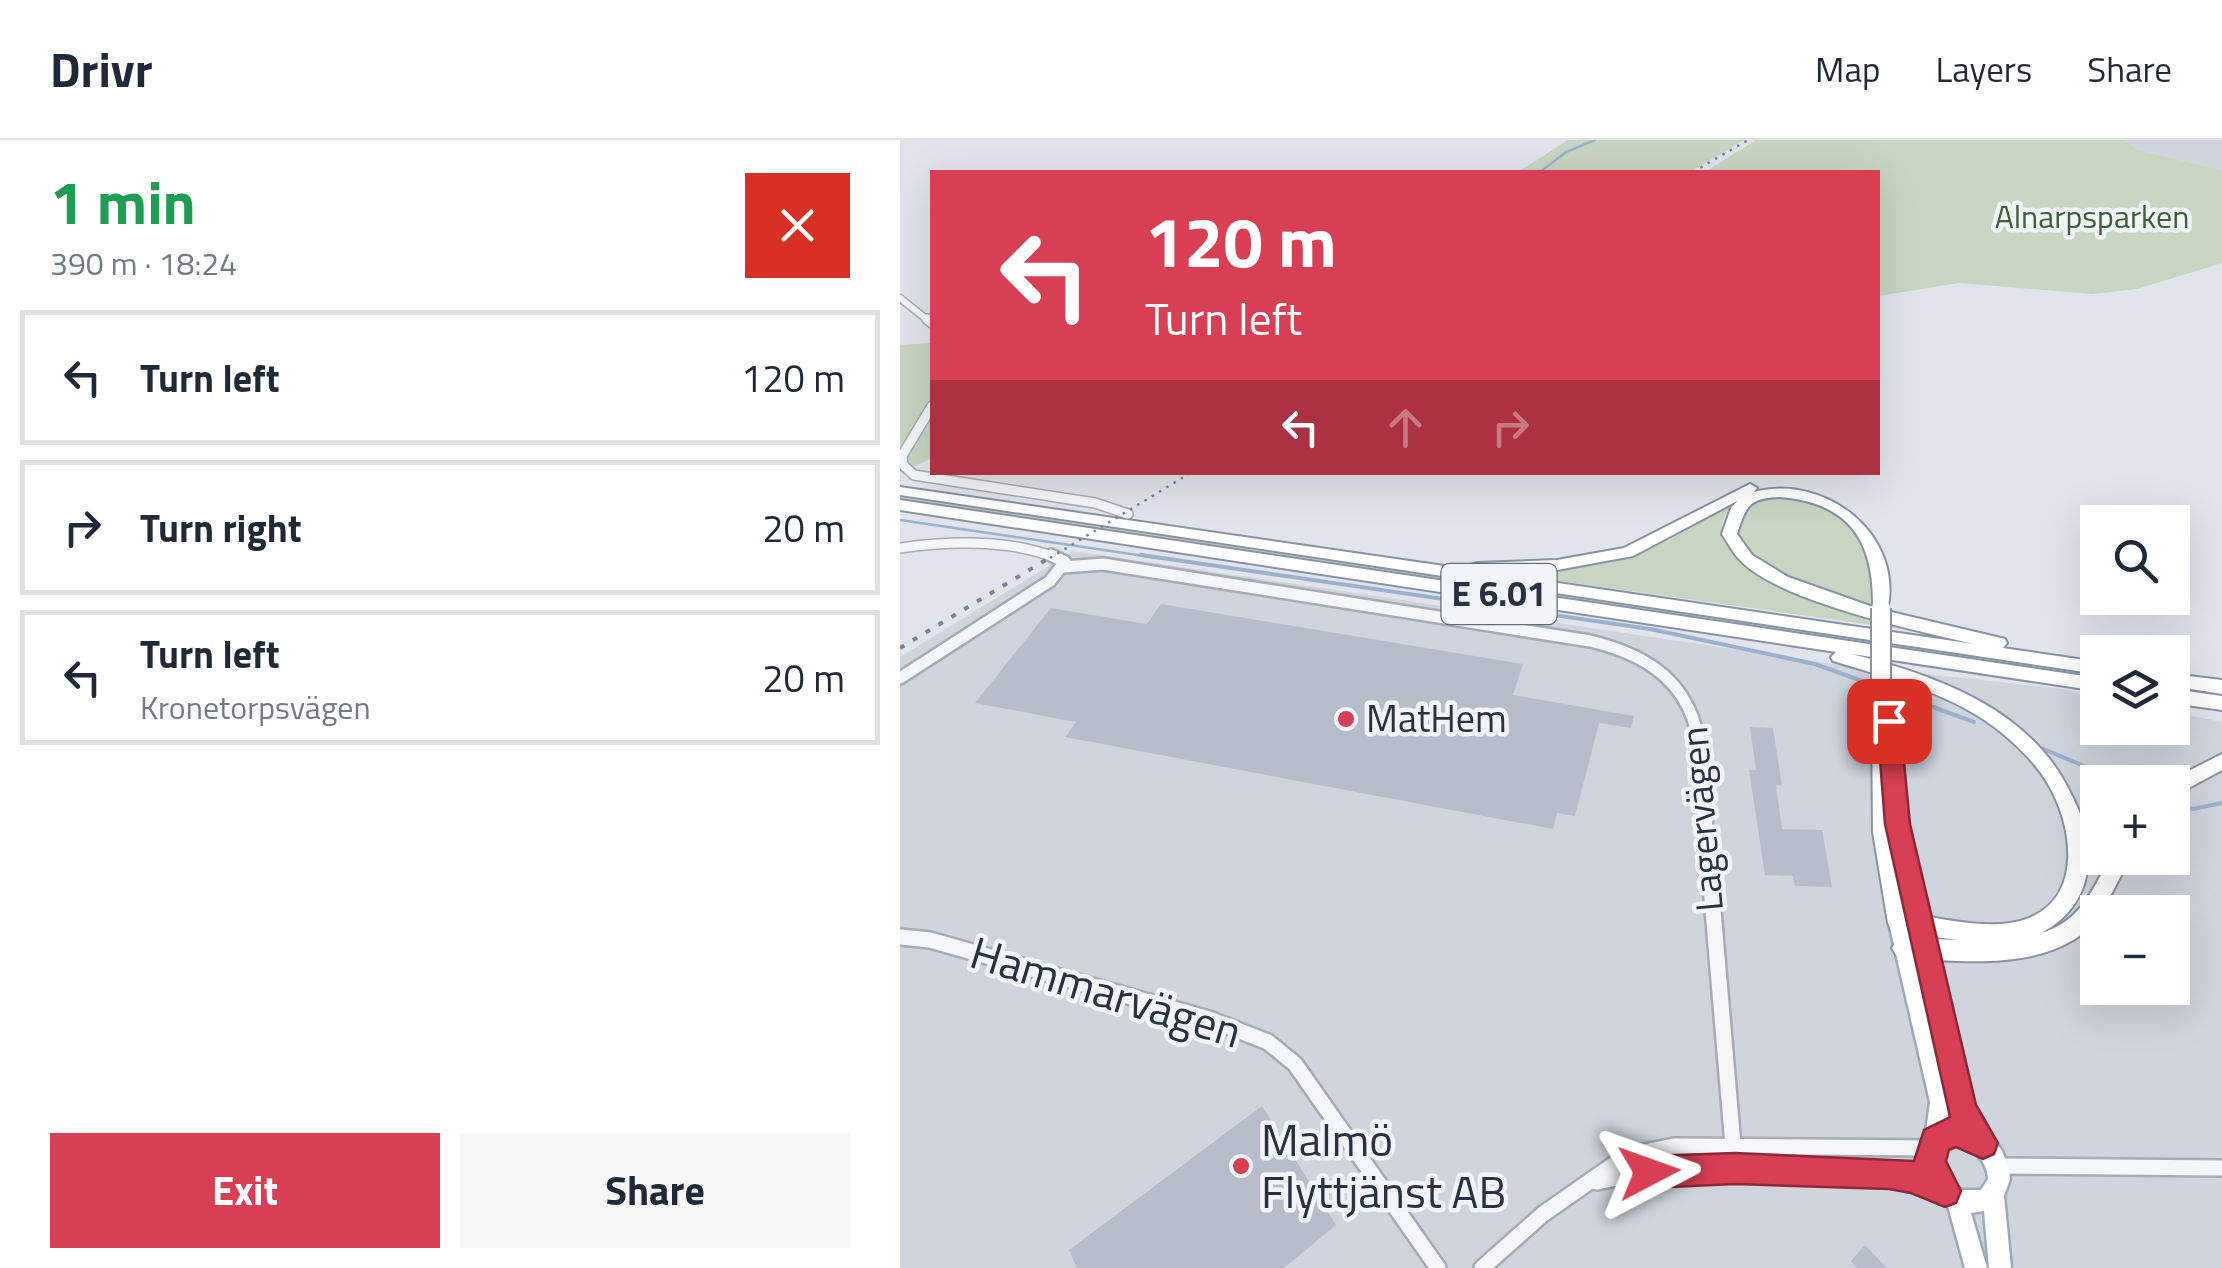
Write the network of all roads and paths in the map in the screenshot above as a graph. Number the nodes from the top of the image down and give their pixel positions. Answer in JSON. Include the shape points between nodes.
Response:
{"nodes":[{"id":1,"x":900,"y":298,"type":"edge"},
{"id":2,"x":930,"y":321,"type":"edge"},
{"id":3,"x":930,"y":409,"type":"edge"},
{"id":4,"x":900,"y":490,"type":"edge"},
{"id":5,"x":900,"y":504,"type":"edge"},
{"id":6,"x":1128,"y":514,"type":"dead end"},
{"id":7,"x":900,"y":548,"type":"edge"},
{"id":8,"x":1396,"y":565,"type":"junction"},
{"id":9,"x":1064,"y":567,"type":"junction"},
{"id":10,"x":1884,"y":608,"type":"junction"},
{"id":11,"x":1682,"y":622,"type":"junction"},
{"id":12,"x":2080,"y":663,"type":"edge"},
{"id":13,"x":2080,"y":664,"type":"edge"},
{"id":14,"x":900,"y":678,"type":"edge"},
{"id":15,"x":2080,"y":682,"type":"edge"},
{"id":16,"x":2190,"y":683,"type":"edge"},
{"id":17,"x":2222,"y":687,"type":"edge"},
{"id":18,"x":2190,"y":699,"type":"edge"},
{"id":19,"x":2222,"y":704,"type":"edge"},
{"id":20,"x":1885,"y":720,"type":"junction"},
{"id":21,"x":2222,"y":761,"type":"edge"},
{"id":22,"x":2190,"y":778,"type":"edge"},
{"id":23,"x":2111,"y":875,"type":"edge"},
{"id":24,"x":1898,"y":923,"type":"junction"},
{"id":25,"x":1921,"y":925,"type":"junction"},
{"id":26,"x":900,"y":936,"type":"edge"},
{"id":27,"x":1914,"y":948,"type":"junction"},
{"id":28,"x":1983,"y":1143,"type":"junction"},
{"id":29,"x":1933,"y":1144,"type":"junction"},
{"id":30,"x":1731,"y":1145,"type":"junction"},
{"id":31,"x":1997,"y":1166,"type":"junction"},
{"id":32,"x":1735,"y":1168,"type":"junction"},
{"id":33,"x":2222,"y":1168,"type":"edge"},
{"id":34,"x":1584,"y":1186,"type":"junction"},
{"id":35,"x":1993,"y":1194,"type":"junction"},
{"id":36,"x":1951,"y":1195,"type":"junction"},
{"id":37,"x":1438,"y":1268,"type":"edge"},
{"id":38,"x":1482,"y":1268,"type":"edge"},
{"id":39,"x":1976,"y":1268,"type":"edge"},
{"id":40,"x":2000,"y":1268,"type":"edge"}],
"edges":[{"from":1,"to":2,"type":"street"},
{"from":3,"to":6,"type":"street","via":[[902,456],[914,475]]},
{"from":4,"to":8,"type":"highway","number":"E 6.01"},
{"from":5,"to":11,"type":"highway","number":"E 6.01"},
{"from":7,"to":9,"type":"street","via":[[965,543],[1056,556]]},
{"from":8,"to":10,"type":"highway","via":[[1519,568],[1597,560],[1652,543],[1743,490],[1783,484],[1832,496],[1868,522],[1886,559]]},
{"from":8,"to":13,"type":"highway","number":"E 6.01"},
{"from":9,"to":14,"type":"street"},
{"from":9,"to":30,"type":"street","name":"Lagervägen","via":[[1102,564],[1590,640],[1633,654],[1671,677],[1697,722]]},
{"from":10,"to":12,"type":"highway","via":[[1873,546],[1834,507],[1780,492],[1750,498],[1733,514],[1733,544],[1776,578],[1907,622]]},
{"from":10,"to":20,"type":"highway","bridge":true},
{"from":11,"to":15,"type":"highway","number":"E 6.01"},
{"from":11,"to":25,"type":"highway","via":[[1860,662],[1952,694],[2004,724],[2047,769],[2078,838],[2076,879],[2060,908],[2036,926],[2013,932]]},
{"from":16,"to":17,"type":"highway"},
{"from":18,"to":19,"type":"highway"},
{"from":20,"to":24,"type":"highway","via":[[1883,832]]},
{"from":20,"to":25,"type":"highway","via":[[1897,824]]},
{"from":21,"to":22,"type":"highway"},
{"from":23,"to":27,"type":"highway","via":[[2093,910],[2068,934],[2028,948]]},
{"from":24,"to":25,"type":"highway"},
{"from":24,"to":27,"type":"main road"},
{"from":25,"to":27,"type":"main road"},
{"from":26,"to":37,"type":"street","name":"Hammarvägen","via":[[1166,1006],[1268,1042],[1295,1064]]},
{"from":27,"to":28,"type":"main road","via":[[1962,1111]]},
{"from":27,"to":29,"type":"main road","via":[[1940,1102]]},
{"from":28,"to":29,"type":"main road","via":[[1956,1132]]},
{"from":28,"to":31,"type":"main road"},
{"from":29,"to":30,"type":"street"},
{"from":29,"to":36,"type":"main road","via":[[1935,1178]]},
{"from":30,"to":32,"type":"street","name":"Lagervägen"},
{"from":30,"to":34,"type":"street","via":[[1634,1154]]},
{"from":31,"to":33,"type":"street"},
{"from":31,"to":35,"type":"main road"},
{"from":32,"to":34,"type":"street","via":[[1618,1176]]},
{"from":32,"to":36,"type":"street","via":[[1889,1173]]},
{"from":34,"to":38,"type":"street"},
{"from":35,"to":36,"type":"main road","via":[[1978,1203]]},
{"from":35,"to":40,"type":"main road"},
{"from":36,"to":39,"type":"main road"}]}
